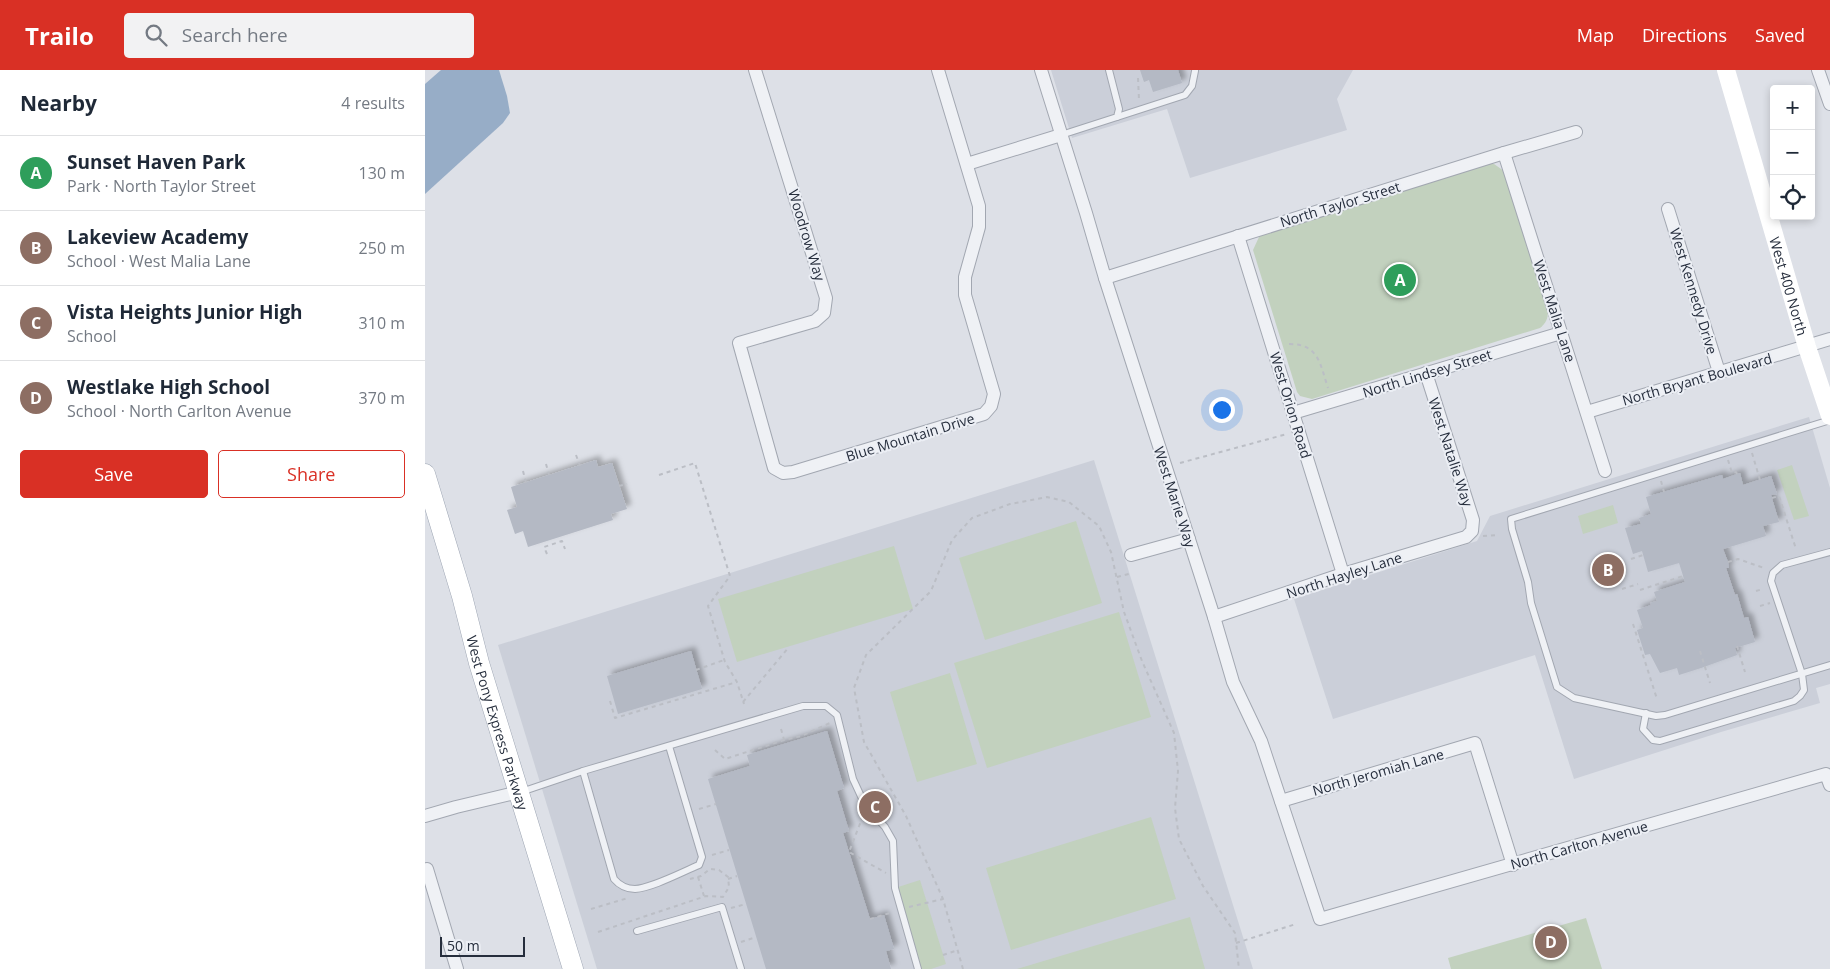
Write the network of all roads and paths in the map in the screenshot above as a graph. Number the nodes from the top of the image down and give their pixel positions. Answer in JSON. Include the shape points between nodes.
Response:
{"nodes":[{"id":1,"x":755,"y":70,"type":"edge"},
{"id":2,"x":938,"y":70,"type":"edge"},
{"id":3,"x":1041,"y":70,"type":"edge"},
{"id":4,"x":1109,"y":70,"type":"edge"},
{"id":5,"x":1726,"y":70,"type":"edge"},
{"id":6,"x":1818,"y":70,"type":"edge"},
{"id":7,"x":1195,"y":71,"type":"edge"},
{"id":8,"x":1138,"y":78,"type":"dead end"},
{"id":9,"x":1139,"y":102,"type":"dead end"},
{"id":10,"x":1830,"y":104,"type":"edge"},
{"id":11,"x":1117,"y":117,"type":"junction"},
{"id":12,"x":1576,"y":132,"type":"dead end"},
{"id":13,"x":1061,"y":135,"type":"junction"},
{"id":14,"x":1504,"y":153,"type":"junction"},
{"id":15,"x":967,"y":164,"type":"junction"},
{"id":16,"x":1668,"y":209,"type":"dead end"},
{"id":17,"x":1238,"y":236,"type":"junction"},
{"id":18,"x":1105,"y":278,"type":"junction"},
{"id":19,"x":1561,"y":333,"type":"junction"},
{"id":20,"x":1830,"y":339,"type":"edge"},
{"id":21,"x":1289,"y":344,"type":"dead end"},
{"id":22,"x":1807,"y":347,"type":"junction"},
{"id":23,"x":1719,"y":372,"type":"junction"},
{"id":24,"x":1426,"y":373,"type":"junction"},
{"id":25,"x":1328,"y":388,"type":"dead end"},
{"id":26,"x":1587,"y":412,"type":"junction"},
{"id":27,"x":1293,"y":413,"type":"junction"},
{"id":28,"x":1830,"y":416,"type":"edge"},
{"id":29,"x":1830,"y":420,"type":"edge"},
{"id":30,"x":1289,"y":434,"type":"dead end"},
{"id":31,"x":1751,"y":451,"type":"dead end"},
{"id":32,"x":576,"y":455,"type":"dead end"},
{"id":33,"x":1728,"y":458,"type":"dead end"},
{"id":34,"x":1180,"y":463,"type":"dead end"},
{"id":35,"x":546,"y":464,"type":"dead end"},
{"id":36,"x":580,"y":466,"type":"dead end"},
{"id":37,"x":1605,"y":470,"type":"dead end"},
{"id":38,"x":523,"y":471,"type":"dead end"},
{"id":39,"x":779,"y":471,"type":"joint"},
{"id":40,"x":425,"y":474,"type":"edge"},
{"id":41,"x":659,"y":474,"type":"dead end"},
{"id":42,"x":1737,"y":474,"type":"dead end"},
{"id":43,"x":549,"y":476,"type":"dead end"},
{"id":44,"x":1660,"y":479,"type":"dead end"},
{"id":45,"x":1760,"y":480,"type":"dead end"},
{"id":46,"x":526,"y":483,"type":"dead end"},
{"id":47,"x":627,"y":484,"type":"dead end"},
{"id":48,"x":619,"y":486,"type":"dead end"},
{"id":49,"x":1664,"y":492,"type":"dead end"},
{"id":50,"x":1772,"y":498,"type":"dead end"},
{"id":51,"x":1475,"y":534,"type":"junction"},
{"id":52,"x":1498,"y":535,"type":"dead end"},
{"id":53,"x":1189,"y":539,"type":"junction"},
{"id":54,"x":565,"y":549,"type":"dead end"},
{"id":55,"x":1796,"y":550,"type":"dead end"},
{"id":56,"x":1830,"y":552,"type":"edge"},
{"id":57,"x":547,"y":554,"type":"dead end"},
{"id":58,"x":1131,"y":555,"type":"dead end"},
{"id":59,"x":1643,"y":556,"type":"dead end"},
{"id":60,"x":1631,"y":559,"type":"dead end"},
{"id":61,"x":1728,"y":562,"type":"dead end"},
{"id":62,"x":1764,"y":568,"type":"dead end"},
{"id":63,"x":1128,"y":571,"type":"dead end"},
{"id":64,"x":1343,"y":574,"type":"junction"},
{"id":65,"x":1683,"y":576,"type":"dead end"},
{"id":66,"x":1117,"y":577,"type":"junction"},
{"id":67,"x":1639,"y":584,"type":"dead end"},
{"id":68,"x":1622,"y":589,"type":"dead end"},
{"id":69,"x":1640,"y":590,"type":"dead end"},
{"id":70,"x":1214,"y":617,"type":"junction"},
{"id":71,"x":1633,"y":624,"type":"dead end"},
{"id":72,"x":789,"y":646,"type":"dead end"},
{"id":73,"x":1737,"y":646,"type":"dead end"},
{"id":74,"x":1700,"y":651,"type":"dead end"},
{"id":75,"x":724,"y":660,"type":"junction"},
{"id":76,"x":1830,"y":665,"type":"edge"},
{"id":77,"x":696,"y":670,"type":"dead end"},
{"id":78,"x":1745,"y":672,"type":"dead end"},
{"id":79,"x":1802,"y":674,"type":"junction"},
{"id":80,"x":737,"y":682,"type":"junction"},
{"id":81,"x":1711,"y":683,"type":"dead end"},
{"id":82,"x":1657,"y":699,"type":"dead end"},
{"id":83,"x":610,"y":701,"type":"dead end"},
{"id":84,"x":1645,"y":713,"type":"junction"},
{"id":85,"x":831,"y":723,"type":"dead end"},
{"id":86,"x":781,"y":728,"type":"dead end"},
{"id":87,"x":784,"y":740,"type":"junction"},
{"id":88,"x":785,"y":743,"type":"dead end"},
{"id":89,"x":669,"y":746,"type":"junction"},
{"id":90,"x":715,"y":750,"type":"dead end"},
{"id":91,"x":583,"y":771,"type":"junction"},
{"id":92,"x":1830,"y":785,"type":"edge"},
{"id":93,"x":519,"y":792,"type":"junction"},
{"id":94,"x":1281,"y":801,"type":"junction"},
{"id":95,"x":716,"y":804,"type":"dead end"},
{"id":96,"x":867,"y":807,"type":"junction"},
{"id":97,"x":699,"y":809,"type":"dead end"},
{"id":98,"x":425,"y":816,"type":"edge"},
{"id":99,"x":729,"y":850,"type":"dead end"},
{"id":100,"x":713,"y":855,"type":"dead end"},
{"id":101,"x":1513,"y":865,"type":"junction"},
{"id":102,"x":427,"y":870,"type":"dead end"},
{"id":103,"x":737,"y":876,"type":"dead end"},
{"id":104,"x":698,"y":877,"type":"junction"},
{"id":105,"x":894,"y":877,"type":"junction"},
{"id":106,"x":728,"y":879,"type":"junction"},
{"id":107,"x":689,"y":880,"type":"dead end"},
{"id":108,"x":636,"y":896,"type":"dead end"},
{"id":109,"x":704,"y":897,"type":"junction"},
{"id":110,"x":943,"y":899,"type":"junction"},
{"id":111,"x":438,"y":903,"type":"junction"},
{"id":112,"x":746,"y":904,"type":"dead end"},
{"id":113,"x":425,"y":907,"type":"edge"},
{"id":114,"x":901,"y":908,"type":"junction"},
{"id":115,"x":591,"y":909,"type":"dead end"},
{"id":116,"x":729,"y":909,"type":"dead end"},
{"id":117,"x":890,"y":913,"type":"dead end"},
{"id":118,"x":870,"y":919,"type":"dead end"},
{"id":119,"x":1320,"y":919,"type":"joint"},
{"id":120,"x":1296,"y":924,"type":"dead end"},
{"id":121,"x":598,"y":932,"type":"dead end"},
{"id":122,"x":637,"y":932,"type":"dead end"},
{"id":123,"x":756,"y":937,"type":"dead end"},
{"id":124,"x":740,"y":942,"type":"dead end"},
{"id":125,"x":1236,"y":943,"type":"junction"},
{"id":126,"x":958,"y":950,"type":"junction"},
{"id":127,"x":943,"y":955,"type":"dead end"},
{"id":128,"x":457,"y":969,"type":"edge"},
{"id":129,"x":573,"y":969,"type":"edge"},
{"id":130,"x":741,"y":969,"type":"edge"},
{"id":131,"x":918,"y":969,"type":"edge"},
{"id":132,"x":963,"y":969,"type":"edge"},
{"id":133,"x":1239,"y":969,"type":"edge"}],
"edges":[{"from":1,"to":39,"type":"street","name":"Woodrow Way","via":[[826,298],[824,313],[815,321],[739,343],[774,468]]},
{"from":2,"to":15,"type":"street","name":"Blue Mountain Drive"},
{"from":3,"to":13,"type":"street","name":"West Marie Way"},
{"from":4,"to":11,"type":"lane","via":[[1119,109]]},
{"from":5,"to":22,"type":"street","name":"West 400 North"},
{"from":6,"to":10,"type":"street"},
{"from":7,"to":11,"type":"lane","via":[[1192,86],[1185,95]]},
{"from":8,"to":9,"type":"path"},
{"from":11,"to":13,"type":"lane"},
{"from":12,"to":14,"type":"street","name":"North Taylor Street"},
{"from":13,"to":15,"type":"street"},
{"from":13,"to":18,"type":"street","name":"West Marie Way"},
{"from":14,"to":17,"type":"street","name":"North Taylor Street"},
{"from":14,"to":19,"type":"street","name":"West Malia Lane"},
{"from":15,"to":39,"type":"street","name":"Blue Mountain Drive","via":[[979,206],[979,226],[965,277],[965,295],[994,394],[991,406],[984,414],[975,417],[793,472]]},
{"from":16,"to":23,"type":"street","name":"West Kennedy Drive"},
{"from":17,"to":18,"type":"street","name":"North Taylor Street"},
{"from":17,"to":27,"type":"street","name":"West Orion Road"},
{"from":18,"to":53,"type":"street","name":"West Marie Way"},
{"from":19,"to":24,"type":"street","name":"North Lindsey Street"},
{"from":19,"to":26,"type":"street","name":"West Malia Lane"},
{"from":20,"to":22,"type":"street","name":"North Bryant Boulevard"},
{"from":21,"to":25,"type":"path","via":[[1313,351]]},
{"from":22,"to":23,"type":"street","name":"North Bryant Boulevard"},
{"from":22,"to":28,"type":"street","name":"West 400 North"},
{"from":23,"to":26,"type":"street","name":"North Bryant Boulevard"},
{"from":24,"to":27,"type":"street","name":"North Lindsey Street"},
{"from":24,"to":51,"type":"street","name":"West Natalie Way"},
{"from":26,"to":37,"type":"street","name":"West Malia Lane"},
{"from":27,"to":64,"type":"street","name":"West Orion Road"},
{"from":29,"to":84,"type":"lane","via":[[1511,519],[1531,603],[1557,687],[1574,698]]},
{"from":30,"to":34,"type":"path"},
{"from":31,"to":45,"type":"path"},
{"from":32,"to":36,"type":"path"},
{"from":33,"to":42,"type":"path","via":[[1733,473]]},
{"from":35,"to":43,"type":"path"},
{"from":38,"to":46,"type":"path"},
{"from":40,"to":93,"type":"main road","name":"West Pony Express Parkway"},
{"from":41,"to":75,"type":"path","via":[[695,463],[730,576],[708,606]]},
{"from":44,"to":49,"type":"path"},
{"from":47,"to":48,"type":"path"},
{"from":50,"to":55,"type":"path","via":[[1779,496]]},
{"from":51,"to":52,"type":"path"},
{"from":51,"to":64,"type":"street","name":"North Hayley Lane"},
{"from":53,"to":58,"type":"street"},
{"from":53,"to":70,"type":"street","name":"West Marie Way"},
{"from":54,"to":57,"type":"path","via":[[562,541],[544,547]]},
{"from":56,"to":79,"type":"lane","via":[[1782,565],[1773,573],[1771,581]]},
{"from":59,"to":60,"type":"path"},
{"from":61,"to":62,"type":"path","via":[[1738,559]]},
{"from":63,"to":66,"type":"path","via":[[1129,574]]},
{"from":64,"to":70,"type":"street","name":"North Hayley Lane"},
{"from":65,"to":69,"type":"path"},
{"from":66,"to":110,"type":"path","via":[[1111,552],[1099,526],[1069,502],[1047,497],[1010,504],[972,518],[952,540],[931,590],[865,655],[854,688],[865,742],[906,816]]},
{"from":66,"to":125,"type":"path","via":[[1123,612],[1174,733],[1178,771],[1175,808],[1179,839],[1203,886],[1235,933]]},
{"from":67,"to":68,"type":"path"},
{"from":70,"to":94,"type":"street","name":"West Marie Way","via":[[1233,682],[1261,741]]},
{"from":71,"to":82,"type":"path"},
{"from":72,"to":80,"type":"path","via":[[744,703]]},
{"from":73,"to":78,"type":"path"},
{"from":74,"to":81,"type":"path"},
{"from":75,"to":77,"type":"path"},
{"from":75,"to":80,"type":"path"},
{"from":76,"to":79,"type":"lane"},
{"from":79,"to":84,"type":"lane","via":[[1665,715]]},
{"from":79,"to":84,"type":"lane","via":[[1804,690],[1794,701],[1660,741],[1653,740],[1643,729]]},
{"from":80,"to":83,"type":"path","via":[[615,718]]},
{"from":85,"to":87,"type":"path"},
{"from":86,"to":87,"type":"path"},
{"from":87,"to":88,"type":"path"},
{"from":87,"to":90,"type":"path","via":[[725,759]]},
{"from":89,"to":91,"type":"lane"},
{"from":89,"to":91,"type":"lane","via":[[702,857],[699,865],[647,886],[625,888],[614,880]]},
{"from":89,"to":96,"type":"lane","via":[[803,706],[825,706],[837,714],[853,779]]},
{"from":91,"to":93,"type":"lane"},
{"from":92,"to":101,"type":"street","name":"North Carlton Avenue","via":[[1826,774]]},
{"from":93,"to":98,"type":"street"},
{"from":93,"to":129,"type":"main road","name":"West Pony Express Parkway"},
{"from":94,"to":101,"type":"street","name":"North Jeromiah Lane","via":[[1475,744]]},
{"from":94,"to":119,"type":"street","name":"West Marie Way"},
{"from":95,"to":97,"type":"path"},
{"from":96,"to":105,"type":"lane","via":[[885,827],[893,842]]},
{"from":96,"to":105,"type":"path","via":[[849,852]]},
{"from":99,"to":100,"type":"path"},
{"from":101,"to":119,"type":"street","name":"North Carlton Avenue"},
{"from":102,"to":111,"type":"street"},
{"from":103,"to":106,"type":"path"},
{"from":104,"to":106,"type":"path","via":[[710,869],[719,870]]},
{"from":104,"to":107,"type":"path"},
{"from":104,"to":109,"type":"path"},
{"from":105,"to":114,"type":"lane"},
{"from":106,"to":109,"type":"path","via":[[729,887],[723,897]]},
{"from":108,"to":115,"type":"path"},
{"from":109,"to":121,"type":"path"},
{"from":110,"to":114,"type":"path"},
{"from":110,"to":126,"type":"path"},
{"from":111,"to":113,"type":"street"},
{"from":111,"to":128,"type":"street"},
{"from":112,"to":116,"type":"path"},
{"from":114,"to":131,"type":"lane"},
{"from":117,"to":118,"type":"path"},
{"from":120,"to":125,"type":"path"},
{"from":122,"to":130,"type":"lane","via":[[722,907]]},
{"from":123,"to":124,"type":"path"},
{"from":125,"to":133,"type":"path"},
{"from":126,"to":127,"type":"path"},
{"from":126,"to":132,"type":"path"}]}
